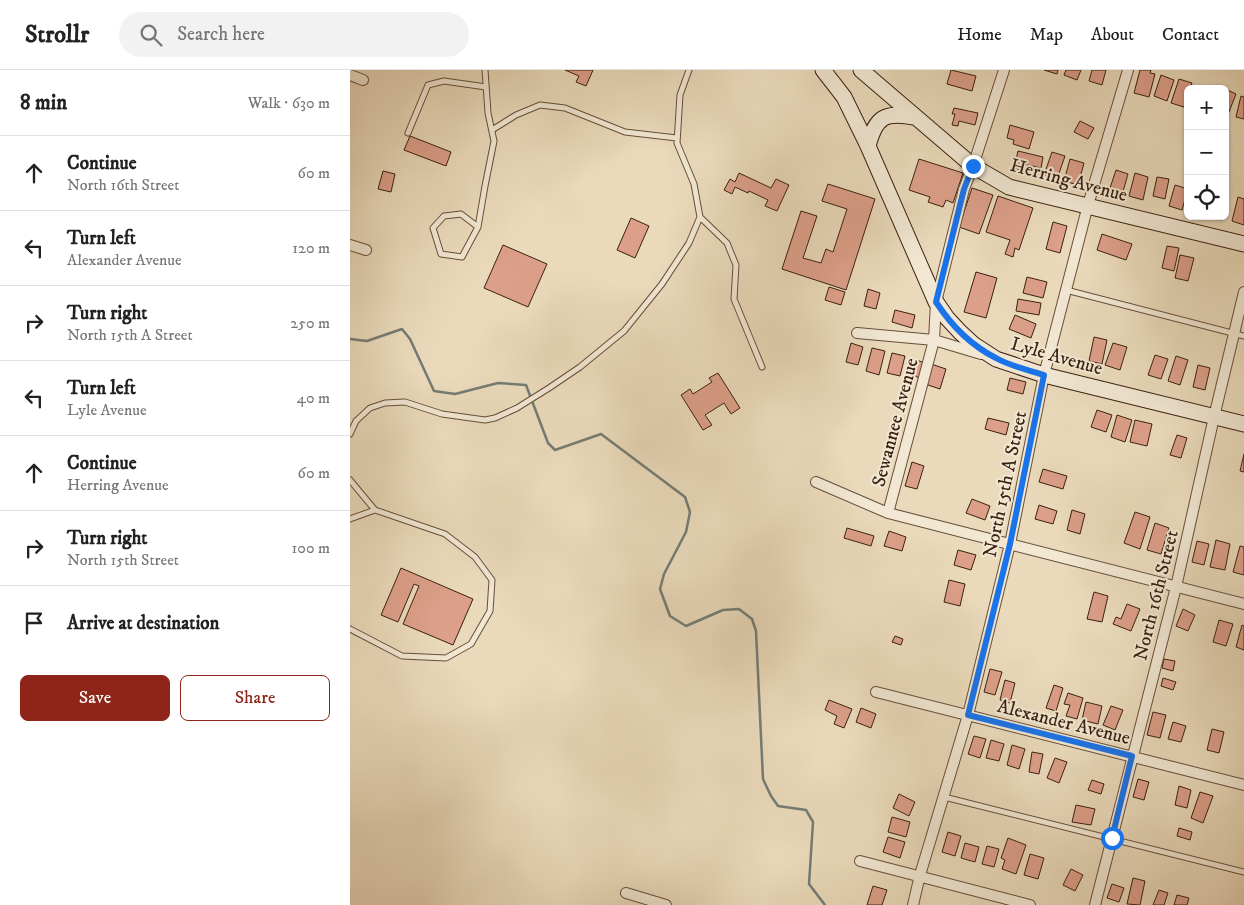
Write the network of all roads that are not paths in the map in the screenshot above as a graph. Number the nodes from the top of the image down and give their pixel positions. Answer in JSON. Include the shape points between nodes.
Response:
{"nodes":[{"id":1,"x":485,"y":70,"type":"edge"},
{"id":2,"x":689,"y":70,"type":"edge"},
{"id":3,"x":823,"y":70,"type":"edge"},
{"id":4,"x":861,"y":70,"type":"edge"},
{"id":5,"x":1004,"y":70,"type":"edge"},
{"id":6,"x":1128,"y":70,"type":"edge"},
{"id":7,"x":350,"y":75,"type":"edge"},
{"id":8,"x":363,"y":80,"type":"dead end"},
{"id":9,"x":486,"y":87,"type":"junction"},
{"id":10,"x":914,"y":117,"type":"junction"},
{"id":11,"x":492,"y":130,"type":"junction"},
{"id":12,"x":408,"y":133,"type":"dead end"},
{"id":13,"x":677,"y":138,"type":"junction"},
{"id":14,"x":868,"y":146,"type":"junction"},
{"id":15,"x":973,"y":166,"type":"junction"},
{"id":16,"x":1088,"y":206,"type":"junction"},
{"id":17,"x":700,"y":217,"type":"junction"},
{"id":18,"x":478,"y":227,"type":"junction"},
{"id":19,"x":350,"y":244,"type":"edge"},
{"id":20,"x":1244,"y":244,"type":"edge"},
{"id":21,"x":366,"y":250,"type":"dead end"},
{"id":22,"x":1066,"y":290,"type":"junction"},
{"id":23,"x":1244,"y":292,"type":"edge"},
{"id":24,"x":936,"y":302,"type":"junction"},
{"id":25,"x":857,"y":333,"type":"dead end"},
{"id":26,"x":1239,"y":335,"type":"edge"},
{"id":27,"x":934,"y":340,"type":"junction"},
{"id":28,"x":996,"y":358,"type":"junction"},
{"id":29,"x":762,"y":367,"type":"dead end"},
{"id":30,"x":1044,"y":375,"type":"junction"},
{"id":31,"x":1214,"y":417,"type":"junction"},
{"id":32,"x":1244,"y":424,"type":"edge"},
{"id":33,"x":350,"y":434,"type":"edge"},
{"id":34,"x":350,"y":480,"type":"edge"},
{"id":35,"x":816,"y":482,"type":"dead end"},
{"id":36,"x":375,"y":510,"type":"junction"},
{"id":37,"x":888,"y":513,"type":"junction"},
{"id":38,"x":350,"y":519,"type":"edge"},
{"id":39,"x":1010,"y":544,"type":"junction"},
{"id":40,"x":1176,"y":587,"type":"junction"},
{"id":41,"x":1244,"y":604,"type":"edge"},
{"id":42,"x":350,"y":629,"type":"edge"},
{"id":43,"x":876,"y":692,"type":"dead end"},
{"id":44,"x":968,"y":715,"type":"junction"},
{"id":45,"x":1132,"y":756,"type":"junction"},
{"id":46,"x":1244,"y":785,"type":"edge"},
{"id":47,"x":943,"y":797,"type":"junction"},
{"id":48,"x":1112,"y":838,"type":"junction"},
{"id":49,"x":860,"y":861,"type":"dead end"},
{"id":50,"x":1244,"y":872,"type":"edge"},
{"id":51,"x":920,"y":875,"type":"junction"},
{"id":52,"x":626,"y":893,"type":"dead end"},
{"id":53,"x":666,"y":905,"type":"edge"},
{"id":54,"x":913,"y":905,"type":"edge"},
{"id":55,"x":1030,"y":905,"type":"edge"},
{"id":56,"x":1095,"y":905,"type":"edge"}],
"edges":[{"from":1,"to":9,"type":"lane"},
{"from":2,"to":13,"type":"lane","via":[[680,95]]},
{"from":3,"to":14,"type":"main road","via":[[844,97]]},
{"from":4,"to":10,"type":"main road","name":"Herring Avenue"},
{"from":5,"to":15,"type":"street","name":"Sewannee Avenue"},
{"from":6,"to":16,"type":"street","name":"North 15th A Street"},
{"from":7,"to":8,"type":"street"},
{"from":9,"to":11,"type":"lane"},
{"from":9,"to":12,"type":"lane","via":[[444,81],[428,86]]},
{"from":10,"to":14,"type":"main road","via":[[896,114],[883,118],[874,127]]},
{"from":10,"to":15,"type":"main road","name":"Herring Avenue"},
{"from":11,"to":13,"type":"lane","via":[[540,105],[565,108],[625,132]]},
{"from":11,"to":18,"type":"lane","via":[[494,141]]},
{"from":13,"to":17,"type":"lane","via":[[694,184]]},
{"from":14,"to":24,"type":"main road"},
{"from":15,"to":16,"type":"main road","name":"Herring Avenue","via":[[1009,187]]},
{"from":15,"to":24,"type":"street","name":"Sewannee Avenue","via":[[964,189]]},
{"from":16,"to":20,"type":"main road","name":"Herring Avenue"},
{"from":16,"to":22,"type":"street","name":"North 15th A Street"},
{"from":17,"to":29,"type":"lane","via":[[727,243],[736,266],[734,299]]},
{"from":17,"to":33,"type":"lane","via":[[689,242],[662,284],[624,331],[580,366],[517,408],[485,420],[442,414],[405,402],[385,403],[370,408],[356,421]]},
{"from":18,"to":18,"type":"lane","via":[[462,257],[440,254],[433,228],[444,216],[461,214]]},
{"from":19,"to":21,"type":"street"},
{"from":22,"to":26,"type":"lane"},
{"from":22,"to":30,"type":"street","name":"North 15th A Street"},
{"from":23,"to":26,"type":"street","name":"North 16th Street"},
{"from":24,"to":27,"type":"street","name":"Sewannee Avenue"},
{"from":24,"to":28,"type":"main road","via":[[960,332]]},
{"from":25,"to":27,"type":"street","name":"Lyle Avenue"},
{"from":26,"to":31,"type":"street","name":"North 16th Street"},
{"from":27,"to":28,"type":"street","name":"Lyle Avenue"},
{"from":27,"to":37,"type":"street","name":"Sewannee Avenue"},
{"from":28,"to":30,"type":"main road","name":"Lyle Avenue"},
{"from":30,"to":31,"type":"main road","name":"Lyle Avenue"},
{"from":30,"to":39,"type":"street","name":"North 15th A Street"},
{"from":31,"to":32,"type":"main road","name":"Lyle Avenue"},
{"from":31,"to":40,"type":"street","name":"North 16th Street"},
{"from":34,"to":36,"type":"lane"},
{"from":35,"to":37,"type":"street"},
{"from":36,"to":38,"type":"lane"},
{"from":36,"to":42,"type":"lane","via":[[445,534],[475,556],[492,580],[490,611],[471,644],[446,658],[402,656]]},
{"from":37,"to":39,"type":"street"},
{"from":39,"to":40,"type":"street"},
{"from":39,"to":44,"type":"street","name":"North 15th A Street"},
{"from":40,"to":41,"type":"street"},
{"from":40,"to":45,"type":"street","name":"North 16th Street"},
{"from":43,"to":44,"type":"street","name":"Alexander Avenue"},
{"from":44,"to":45,"type":"street","name":"Alexander Avenue"},
{"from":44,"to":47,"type":"street","name":"North 15th A Street"},
{"from":45,"to":46,"type":"street","name":"Alexander Avenue"},
{"from":45,"to":48,"type":"street","name":"North 16th Street"},
{"from":47,"to":48,"type":"lane"},
{"from":47,"to":51,"type":"street","name":"North 15th A Street"},
{"from":48,"to":50,"type":"lane"},
{"from":48,"to":56,"type":"street","name":"North 16th Street"},
{"from":49,"to":51,"type":"street"},
{"from":51,"to":54,"type":"street","name":"North 15th A Street"},
{"from":51,"to":55,"type":"street"},
{"from":52,"to":53,"type":"street"}]}
